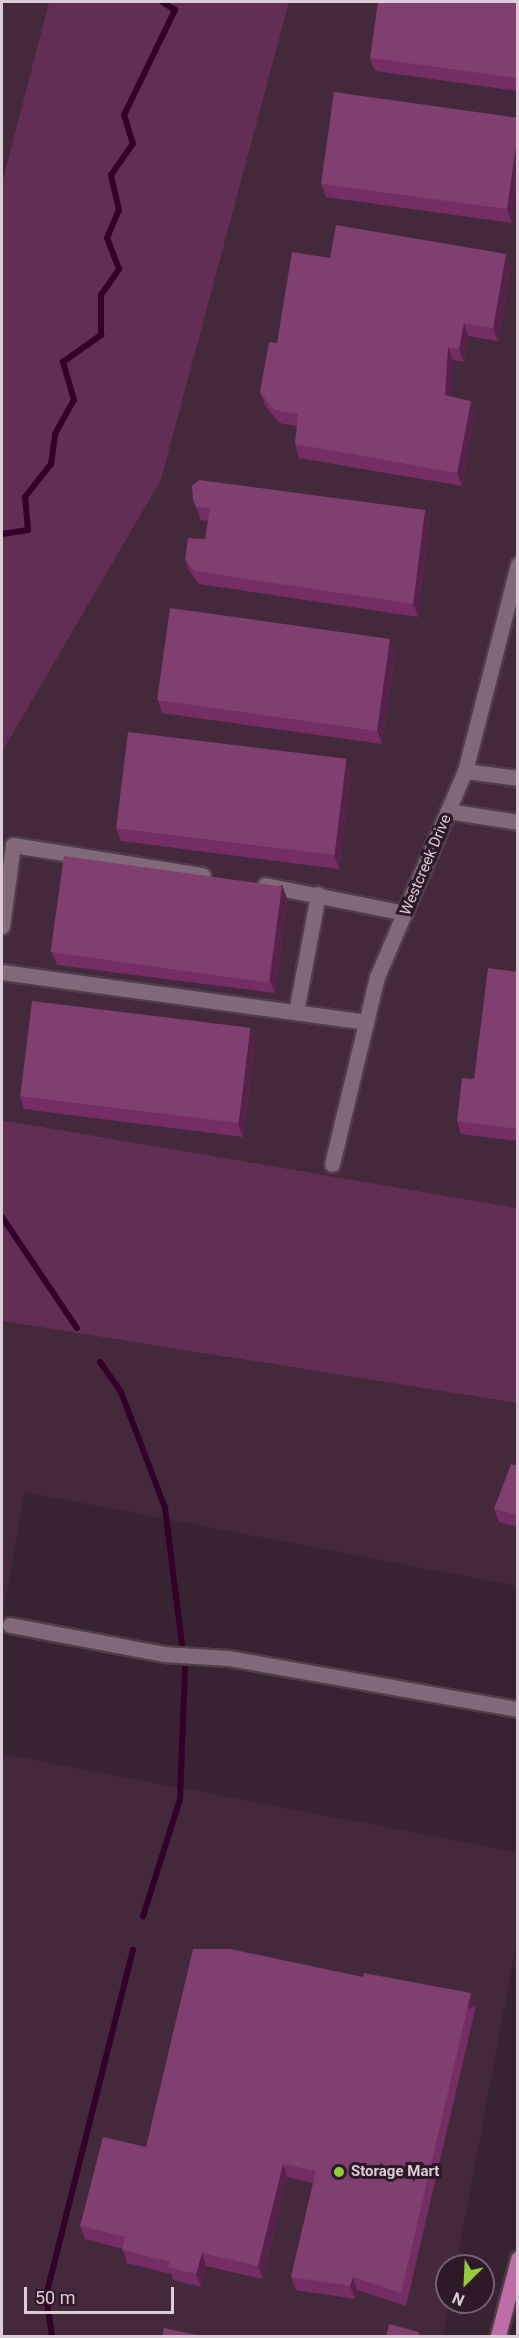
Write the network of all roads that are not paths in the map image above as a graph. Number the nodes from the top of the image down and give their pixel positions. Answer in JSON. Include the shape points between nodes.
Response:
{"nodes":[{"id":1,"x":518,"y":565,"type":"edge"},
{"id":2,"x":465,"y":771,"type":"junction"},
{"id":3,"x":518,"y":778,"type":"edge"},
{"id":4,"x":448,"y":811,"type":"junction"},
{"id":5,"x":518,"y":822,"type":"edge"},
{"id":6,"x":220,"y":878,"type":"edge"},
{"id":7,"x":254,"y":884,"type":"edge"},
{"id":8,"x":318,"y":894,"type":"junction"},
{"id":9,"x":405,"y":913,"type":"junction"},
{"id":10,"x":2,"y":926,"type":"edge"},
{"id":11,"x":2,"y":972,"type":"edge"},
{"id":12,"x":296,"y":1012,"type":"junction"},
{"id":13,"x":367,"y":1022,"type":"junction"},
{"id":14,"x":332,"y":1164,"type":"dead end"},
{"id":15,"x":10,"y":1625,"type":"dead end"},
{"id":16,"x":518,"y":1709,"type":"edge"},
{"id":17,"x":518,"y":2259,"type":"edge"},
{"id":18,"x":498,"y":2337,"type":"edge"}],
"edges":[{"from":1,"to":2,"type":"street","name":"Westcreek Drive"},
{"from":2,"to":3,"type":"street"},
{"from":2,"to":4,"type":"street","name":"Westcreek Drive"},
{"from":4,"to":5,"type":"street"},
{"from":4,"to":9,"type":"street","name":"Westcreek Drive"},
{"from":6,"to":10,"type":"street","via":[[13,845]]},
{"from":7,"to":8,"type":"street"},
{"from":8,"to":9,"type":"street"},
{"from":8,"to":12,"type":"street"},
{"from":9,"to":13,"type":"street","name":"Westcreek Drive","via":[[377,977]]},
{"from":11,"to":12,"type":"street"},
{"from":12,"to":13,"type":"street"},
{"from":13,"to":14,"type":"street","name":"Westcreek Drive"},
{"from":15,"to":16,"type":"street","via":[[185,1655],[228,1658]]},
{"from":17,"to":18,"type":"main road"}]}
